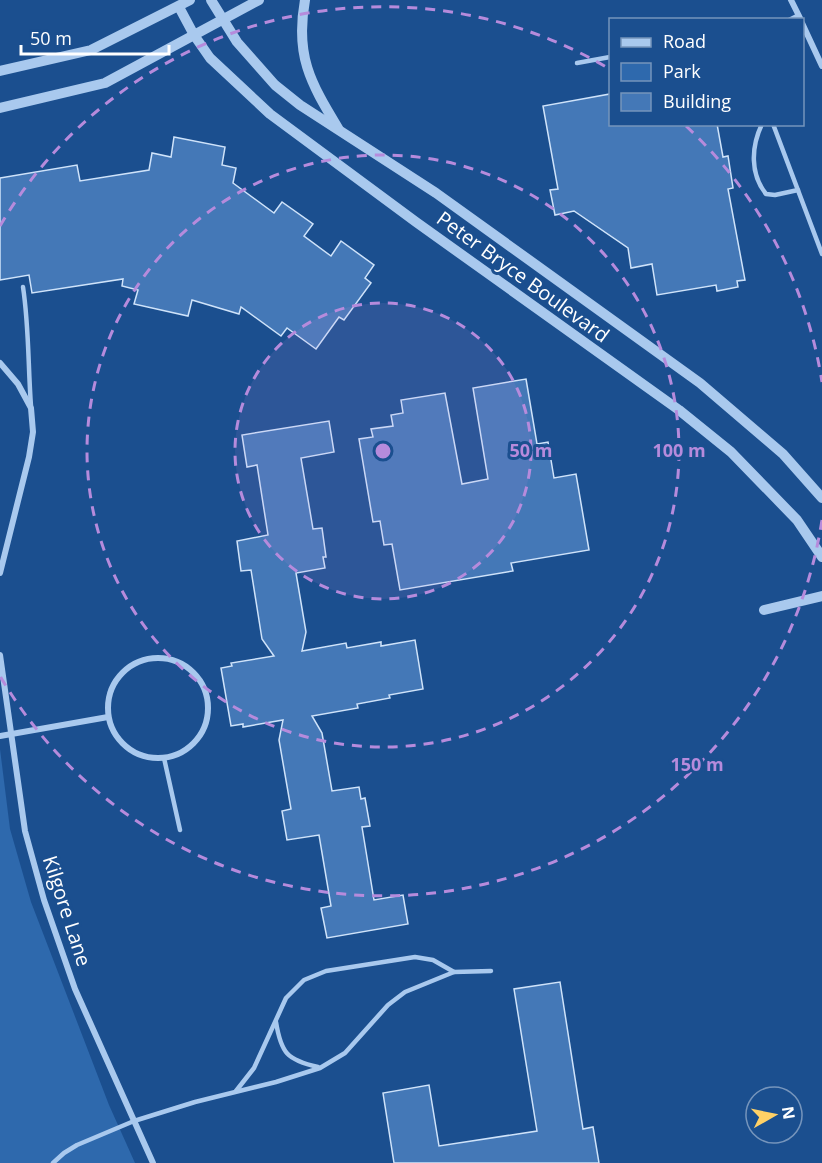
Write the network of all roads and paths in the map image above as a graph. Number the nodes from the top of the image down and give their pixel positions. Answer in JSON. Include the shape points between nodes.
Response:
{"nodes":[{"id":1,"x":190,"y":0,"type":"edge"},
{"id":2,"x":211,"y":0,"type":"edge"},
{"id":3,"x":259,"y":0,"type":"edge"},
{"id":4,"x":305,"y":0,"type":"edge"},
{"id":5,"x":791,"y":0,"type":"edge"},
{"id":6,"x":177,"y":3,"type":"edge"},
{"id":7,"x":800,"y":18,"type":"edge"},
{"id":8,"x":224,"y":20,"type":"junction"},
{"id":9,"x":804,"y":26,"type":"edge"},
{"id":10,"x":194,"y":35,"type":"junction"},
{"id":11,"x":609,"y":57,"type":"edge"},
{"id":12,"x":577,"y":63,"type":"dead end"},
{"id":13,"x":822,"y":66,"type":"edge"},
{"id":14,"x":0,"y":71,"type":"edge"},
{"id":15,"x":0,"y":108,"type":"edge"},
{"id":16,"x":761,"y":126,"type":"edge"},
{"id":17,"x":774,"y":126,"type":"edge"},
{"id":18,"x":339,"y":130,"type":"junction"},
{"id":19,"x":798,"y":190,"type":"junction"},
{"id":20,"x":822,"y":254,"type":"edge"},
{"id":21,"x":23,"y":287,"type":"dead end"},
{"id":22,"x":0,"y":363,"type":"edge"},
{"id":23,"x":31,"y":408,"type":"junction"},
{"id":24,"x":822,"y":498,"type":"edge"},
{"id":25,"x":822,"y":557,"type":"edge"},
{"id":26,"x":0,"y":573,"type":"edge"},
{"id":27,"x":822,"y":596,"type":"edge"},
{"id":28,"x":764,"y":610,"type":"dead end"},
{"id":29,"x":0,"y":654,"type":"edge"},
{"id":30,"x":108,"y":717,"type":"junction"},
{"id":31,"x":10,"y":734,"type":"junction"},
{"id":32,"x":0,"y":736,"type":"edge"},
{"id":33,"x":164,"y":758,"type":"junction"},
{"id":34,"x":180,"y":830,"type":"dead end"},
{"id":35,"x":491,"y":971,"type":"dead end"},
{"id":36,"x":454,"y":972,"type":"junction"},
{"id":37,"x":276,"y":1019,"type":"junction"},
{"id":38,"x":320,"y":1068,"type":"junction"},
{"id":39,"x":236,"y":1092,"type":"junction"},
{"id":40,"x":134,"y":1120,"type":"junction"},
{"id":41,"x":53,"y":1163,"type":"edge"},
{"id":42,"x":153,"y":1163,"type":"edge"}],
"edges":[{"from":1,"to":6,"type":"street"},
{"from":2,"to":8,"type":"street","name":"Peter Bryce Boulevard"},
{"from":3,"to":8,"type":"street"},
{"from":4,"to":18,"type":"street","via":[[301,31],[304,58],[315,89]]},
{"from":5,"to":7,"type":"street"},
{"from":6,"to":10,"type":"street","name":"Peter Bryce Boulevard"},
{"from":6,"to":14,"type":"street","via":[[90,50]]},
{"from":8,"to":10,"type":"street"},
{"from":8,"to":18,"type":"street","name":"Peter Bryce Boulevard","via":[[237,42],[275,85]]},
{"from":9,"to":13,"type":"street"},
{"from":10,"to":15,"type":"street","via":[[105,83]]},
{"from":10,"to":25,"type":"street","name":"Peter Bryce Boulevard","via":[[232,80],[295,134],[679,410],[731,452],[797,520]]},
{"from":11,"to":12,"type":"lane"},
{"from":16,"to":19,"type":"lane","via":[[754,166],[758,183],[766,194]]},
{"from":17,"to":19,"type":"lane"},
{"from":18,"to":24,"type":"street","name":"Peter Bryce Boulevard","via":[[436,193],[700,383],[783,454]]},
{"from":19,"to":20,"type":"lane"},
{"from":21,"to":23,"type":"lane"},
{"from":22,"to":23,"type":"street"},
{"from":23,"to":26,"type":"street","via":[[29,457]]},
{"from":27,"to":28,"type":"street"},
{"from":29,"to":31,"type":"street","name":"Kilgore Lane"},
{"from":30,"to":31,"type":"street"},
{"from":30,"to":33,"type":"street","via":[[113,732],[129,748],[149,758]]},
{"from":30,"to":33,"type":"street","via":[[113,684],[123,670],[154,657],[187,666],[199,678],[206,694],[204,728],[181,753]]},
{"from":31,"to":32,"type":"street"},
{"from":31,"to":40,"type":"street","name":"Kilgore Lane","via":[[25,831],[44,900],[75,989]]},
{"from":33,"to":34,"type":"lane"},
{"from":35,"to":36,"type":"lane"},
{"from":36,"to":37,"type":"lane","via":[[433,960],[415,957],[326,971],[304,980],[286,998]]},
{"from":36,"to":38,"type":"lane","via":[[405,992],[387,1005],[345,1053]]},
{"from":37,"to":38,"type":"lane","via":[[285,1053],[298,1062]]},
{"from":37,"to":39,"type":"lane","via":[[254,1068]]},
{"from":38,"to":39,"type":"lane"},
{"from":39,"to":40,"type":"lane"},
{"from":40,"to":41,"type":"lane","via":[[77,1144]]},
{"from":40,"to":42,"type":"street","name":"Kilgore Lane"}]}
